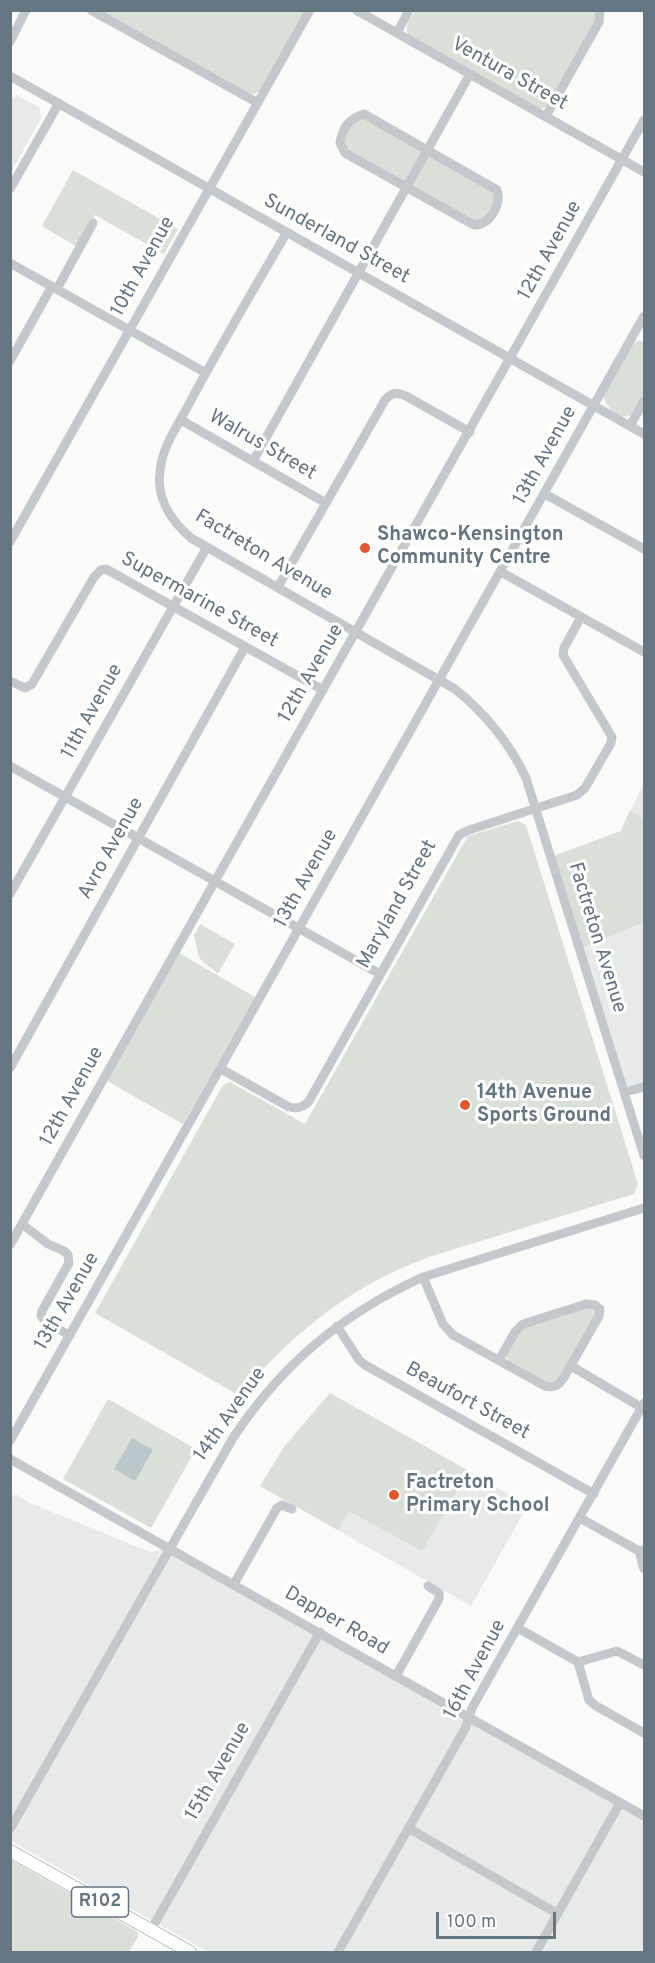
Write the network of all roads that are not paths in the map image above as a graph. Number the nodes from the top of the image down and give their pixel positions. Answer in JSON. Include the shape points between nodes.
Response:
{"nodes":[{"id":1,"x":26,"y":10,"type":"edge"},
{"id":2,"x":91,"y":10,"type":"edge"},
{"id":3,"x":310,"y":10,"type":"edge"},
{"id":4,"x":356,"y":10,"type":"edge"},
{"id":5,"x":410,"y":10,"type":"edge"},
{"id":6,"x":600,"y":10,"type":"edge"},
{"id":7,"x":396,"y":33,"type":"junction"},
{"id":8,"x":10,"y":42,"type":"edge"},
{"id":9,"x":470,"y":74,"type":"junction"},
{"id":10,"x":10,"y":76,"type":"edge"},
{"id":11,"x":258,"y":103,"type":"junction"},
{"id":12,"x":59,"y":104,"type":"junction"},
{"id":13,"x":546,"y":116,"type":"junction"},
{"id":14,"x":645,"y":120,"type":"edge"},
{"id":15,"x":428,"y":150,"type":"junction"},
{"id":16,"x":622,"y":159,"type":"junction"},
{"id":17,"x":645,"y":172,"type":"edge"},
{"id":18,"x":407,"y":187,"type":"junction"},
{"id":19,"x":10,"y":189,"type":"edge"},
{"id":20,"x":209,"y":189,"type":"junction"},
{"id":21,"x":93,"y":223,"type":"dead end"},
{"id":22,"x":286,"y":232,"type":"junction"},
{"id":23,"x":10,"y":263,"type":"edge"},
{"id":24,"x":358,"y":273,"type":"junction"},
{"id":25,"x":54,"y":287,"type":"junction"},
{"id":26,"x":645,"y":316,"type":"edge"},
{"id":27,"x":130,"y":330,"type":"junction"},
{"id":28,"x":639,"y":336,"type":"edge"},
{"id":29,"x":511,"y":358,"type":"junction"},
{"id":30,"x":10,"y":361,"type":"edge"},
{"id":31,"x":206,"y":373,"type":"junction"},
{"id":32,"x":645,"y":401,"type":"edge"},
{"id":33,"x":594,"y":406,"type":"junction"},
{"id":34,"x":181,"y":420,"type":"junction"},
{"id":35,"x":630,"y":426,"type":"junction"},
{"id":36,"x":470,"y":432,"type":"junction"},
{"id":37,"x":645,"y":434,"type":"edge"},
{"id":38,"x":253,"y":461,"type":"junction"},
{"id":39,"x":545,"y":494,"type":"junction"},
{"id":40,"x":326,"y":503,"type":"junction"},
{"id":41,"x":10,"y":542,"type":"edge"},
{"id":42,"x":207,"y":547,"type":"junction"},
{"id":43,"x":645,"y":549,"type":"edge"},
{"id":44,"x":501,"y":572,"type":"junction"},
{"id":45,"x":278,"y":587,"type":"junction"},
{"id":46,"x":173,"y":606,"type":"junction"},
{"id":47,"x":581,"y":617,"type":"junction"},
{"id":48,"x":357,"y":633,"type":"junction"},
{"id":49,"x":245,"y":647,"type":"junction"},
{"id":50,"x":645,"y":652,"type":"edge"},
{"id":51,"x":440,"y":680,"type":"junction"},
{"id":52,"x":10,"y":681,"type":"edge"},
{"id":53,"x":323,"y":690,"type":"junction"},
{"id":54,"x":10,"y":766,"type":"edge"},
{"id":55,"x":65,"y":797,"type":"junction"},
{"id":56,"x":536,"y":809,"type":"junction"},
{"id":57,"x":139,"y":838,"type":"junction"},
{"id":58,"x":215,"y":881,"type":"junction"},
{"id":59,"x":10,"y":894,"type":"edge"},
{"id":60,"x":300,"y":929,"type":"junction"},
{"id":61,"x":380,"y":974,"type":"junction"},
{"id":62,"x":10,"y":1068,"type":"edge"},
{"id":63,"x":222,"y":1069,"type":"junction"},
{"id":64,"x":645,"y":1087,"type":"edge"},
{"id":65,"x":625,"y":1092,"type":"junction"},
{"id":66,"x":645,"y":1156,"type":"edge"},
{"id":67,"x":645,"y":1208,"type":"edge"},
{"id":68,"x":22,"y":1224,"type":"junction"},
{"id":69,"x":10,"y":1245,"type":"edge"},
{"id":70,"x":423,"y":1277,"type":"junction"},
{"id":71,"x":337,"y":1326,"type":"junction"},
{"id":72,"x":70,"y":1336,"type":"junction"},
{"id":73,"x":499,"y":1360,"type":"junction"},
{"id":74,"x":571,"y":1366,"type":"junction"},
{"id":75,"x":644,"y":1406,"type":"edge"},
{"id":76,"x":10,"y":1441,"type":"edge"},
{"id":77,"x":10,"y":1459,"type":"edge"},
{"id":78,"x":594,"y":1494,"type":"junction"},
{"id":79,"x":292,"y":1509,"type":"dead end"},
{"id":80,"x":580,"y":1518,"type":"junction"},
{"id":81,"x":169,"y":1548,"type":"junction"},
{"id":82,"x":642,"y":1551,"type":"edge"},
{"id":83,"x":645,"y":1569,"type":"edge"},
{"id":84,"x":234,"y":1584,"type":"junction"},
{"id":85,"x":428,"y":1586,"type":"dead end"},
{"id":86,"x":518,"y":1628,"type":"junction"},
{"id":87,"x":320,"y":1632,"type":"junction"},
{"id":88,"x":578,"y":1662,"type":"junction"},
{"id":89,"x":645,"y":1665,"type":"edge"},
{"id":90,"x":396,"y":1676,"type":"junction"},
{"id":91,"x":470,"y":1718,"type":"junction"},
{"id":92,"x":645,"y":1733,"type":"edge"},
{"id":93,"x":620,"y":1803,"type":"junction"},
{"id":94,"x":645,"y":1816,"type":"edge"},
{"id":95,"x":408,"y":1828,"type":"junction"},
{"id":96,"x":10,"y":1829,"type":"edge"},
{"id":97,"x":10,"y":1851,"type":"edge"},
{"id":98,"x":558,"y":1914,"type":"junction"},
{"id":99,"x":151,"y":1930,"type":"junction"},
{"id":100,"x":190,"y":1953,"type":"edge"},
{"id":101,"x":338,"y":1953,"type":"edge"},
{"id":102,"x":536,"y":1953,"type":"edge"}],
"edges":[{"from":1,"to":8,"type":"street"},
{"from":2,"to":11,"type":"street"},
{"from":3,"to":11,"type":"street","name":"10th Avenue"},
{"from":4,"to":7,"type":"street","name":"Ventura Street"},
{"from":5,"to":7,"type":"street"},
{"from":6,"to":13,"type":"street","via":[[599,22]]},
{"from":7,"to":9,"type":"street","name":"Ventura Street"},
{"from":9,"to":13,"type":"street","name":"Ventura Street"},
{"from":9,"to":15,"type":"street"},
{"from":10,"to":12,"type":"street","name":"Sunderland Street"},
{"from":11,"to":20,"type":"street","name":"10th Avenue"},
{"from":12,"to":19,"type":"street"},
{"from":12,"to":20,"type":"street","name":"Sunderland Street"},
{"from":13,"to":16,"type":"street","name":"Ventura Street"},
{"from":14,"to":16,"type":"street","name":"12th Avenue"},
{"from":15,"to":18,"type":"street"},
{"from":15,"to":18,"type":"street","via":[[364,114],[354,117],[344,129],[340,143],[345,153]]},
{"from":15,"to":18,"type":"street","via":[[497,190],[499,197],[492,214],[484,223],[474,225]]},
{"from":16,"to":17,"type":"street","name":"Ventura Street"},
{"from":16,"to":29,"type":"street","name":"12th Avenue"},
{"from":18,"to":24,"type":"street"},
{"from":20,"to":22,"type":"street","name":"Sunderland Street"},
{"from":20,"to":27,"type":"street","name":"10th Avenue"},
{"from":21,"to":25,"type":"street"},
{"from":22,"to":24,"type":"street","name":"Sunderland Street"},
{"from":22,"to":31,"type":"street","name":"Factreton Avenue"},
{"from":23,"to":25,"type":"street"},
{"from":24,"to":29,"type":"street","name":"Sunderland Street"},
{"from":24,"to":38,"type":"street"},
{"from":25,"to":27,"type":"street"},
{"from":25,"to":30,"type":"street"},
{"from":26,"to":28,"type":"street","name":"13th Avenue"},
{"from":27,"to":31,"type":"street"},
{"from":27,"to":41,"type":"street","name":"10th Avenue"},
{"from":28,"to":33,"type":"street","name":"13th Avenue"},
{"from":29,"to":33,"type":"street","name":"Sunderland Street"},
{"from":29,"to":36,"type":"street","name":"12th Avenue"},
{"from":31,"to":34,"type":"street","name":"Factreton Avenue"},
{"from":32,"to":35,"type":"street"},
{"from":33,"to":35,"type":"street","name":"Sunderland Street"},
{"from":33,"to":39,"type":"street","name":"13th Avenue"},
{"from":34,"to":38,"type":"street","name":"Walrus Street"},
{"from":34,"to":42,"type":"street","name":"Factreton Avenue","via":[[162,458],[161,495],[181,530]]},
{"from":35,"to":37,"type":"street","name":"Sunderland Street"},
{"from":36,"to":40,"type":"street","via":[[406,396],[390,394]]},
{"from":36,"to":48,"type":"street","name":"12th Avenue"},
{"from":38,"to":40,"type":"street","name":"Walrus Street"},
{"from":39,"to":43,"type":"street"},
{"from":39,"to":44,"type":"street","name":"13th Avenue"},
{"from":40,"to":45,"type":"street"},
{"from":42,"to":45,"type":"street","name":"Factreton Avenue"},
{"from":42,"to":46,"type":"street","name":"11th Avenue"},
{"from":44,"to":47,"type":"street"},
{"from":44,"to":51,"type":"street","name":"13th Avenue"},
{"from":45,"to":48,"type":"street","name":"Factreton Avenue"},
{"from":46,"to":49,"type":"street","name":"Supermarine Street"},
{"from":46,"to":52,"type":"street","name":"Supermarine Street","via":[[106,569],[101,570],[32,684],[25,688]]},
{"from":46,"to":55,"type":"street","name":"11th Avenue"},
{"from":47,"to":50,"type":"street"},
{"from":47,"to":56,"type":"street","name":"Maryland Street","via":[[563,655],[610,732],[611,742],[582,792]]},
{"from":48,"to":51,"type":"street","name":"Factreton Avenue"},
{"from":48,"to":53,"type":"street","name":"12th Avenue"},
{"from":49,"to":53,"type":"street","name":"Supermarine Street"},
{"from":49,"to":57,"type":"street","name":"Avro Avenue"},
{"from":51,"to":56,"type":"street","name":"Factreton Avenue","via":[[467,699],[504,739],[526,778]]},
{"from":51,"to":60,"type":"street","name":"13th Avenue"},
{"from":53,"to":58,"type":"street","name":"12th Avenue"},
{"from":54,"to":55,"type":"street"},
{"from":55,"to":57,"type":"street"},
{"from":55,"to":59,"type":"street","name":"11th Avenue"},
{"from":56,"to":61,"type":"street","name":"Maryland Street","via":[[459,835]]},
{"from":56,"to":65,"type":"street","name":"Factreton Avenue"},
{"from":57,"to":58,"type":"street"},
{"from":57,"to":62,"type":"street","name":"Avro Avenue"},
{"from":58,"to":60,"type":"street"},
{"from":58,"to":68,"type":"street","name":"12th Avenue"},
{"from":60,"to":61,"type":"street"},
{"from":60,"to":63,"type":"street","name":"13th Avenue"},
{"from":61,"to":63,"type":"street","name":"Maryland Street","via":[[304,1106],[289,1107]]},
{"from":63,"to":72,"type":"street","name":"13th Avenue"},
{"from":64,"to":65,"type":"street"},
{"from":65,"to":66,"type":"street","name":"Factreton Avenue"},
{"from":67,"to":70,"type":"street","name":"14th Avenue"},
{"from":68,"to":69,"type":"street","name":"12th Avenue"},
{"from":68,"to":72,"type":"street","via":[[68,1255],[69,1263],[41,1313],[44,1320]]},
{"from":70,"to":71,"type":"street","name":"14th Avenue","via":[[390,1292]]},
{"from":70,"to":73,"type":"street","via":[[443,1324],[453,1335]]},
{"from":71,"to":78,"type":"street","name":"Beaufort Street","via":[[365,1365]]},
{"from":71,"to":81,"type":"street","name":"14th Avenue","via":[[291,1365],[253,1408]]},
{"from":72,"to":76,"type":"street","name":"13th Avenue"},
{"from":73,"to":74,"type":"street","via":[[551,1387],[559,1384]]},
{"from":73,"to":74,"type":"street","via":[[523,1324],[586,1304],[595,1305],[600,1309],[599,1316]]},
{"from":74,"to":75,"type":"street"},
{"from":75,"to":78,"type":"street","name":"16th Avenue"},
{"from":77,"to":81,"type":"street","name":"Dapper Road"},
{"from":78,"to":80,"type":"street","name":"16th Avenue"},
{"from":79,"to":84,"type":"street","via":[[282,1505],[277,1508]]},
{"from":80,"to":82,"type":"street"},
{"from":80,"to":86,"type":"street","name":"16th Avenue"},
{"from":81,"to":84,"type":"street","name":"Dapper Road"},
{"from":81,"to":96,"type":"street","name":"14th Avenue"},
{"from":82,"to":83,"type":"street"},
{"from":84,"to":87,"type":"street","name":"Dapper Road"},
{"from":85,"to":90,"type":"street","via":[[439,1593],[439,1599]]},
{"from":86,"to":88,"type":"street"},
{"from":86,"to":91,"type":"street","name":"16th Avenue"},
{"from":87,"to":90,"type":"street","name":"Dapper Road"},
{"from":87,"to":99,"type":"street","name":"15th Avenue"},
{"from":88,"to":89,"type":"street","via":[[612,1651]]},
{"from":88,"to":92,"type":"street","via":[[589,1700]]},
{"from":90,"to":91,"type":"street","name":"Dapper Road"},
{"from":91,"to":93,"type":"street","name":"Dapper Road"},
{"from":91,"to":95,"type":"street","name":"16th Avenue"},
{"from":93,"to":94,"type":"street","name":"Dapper Road"},
{"from":93,"to":98,"type":"street"},
{"from":95,"to":98,"type":"street"},
{"from":95,"to":101,"type":"street","name":"16th Avenue"},
{"from":97,"to":99,"type":"main road","number":"R102"},
{"from":98,"to":102,"type":"street"},
{"from":99,"to":100,"type":"main road","number":"R102"}]}
